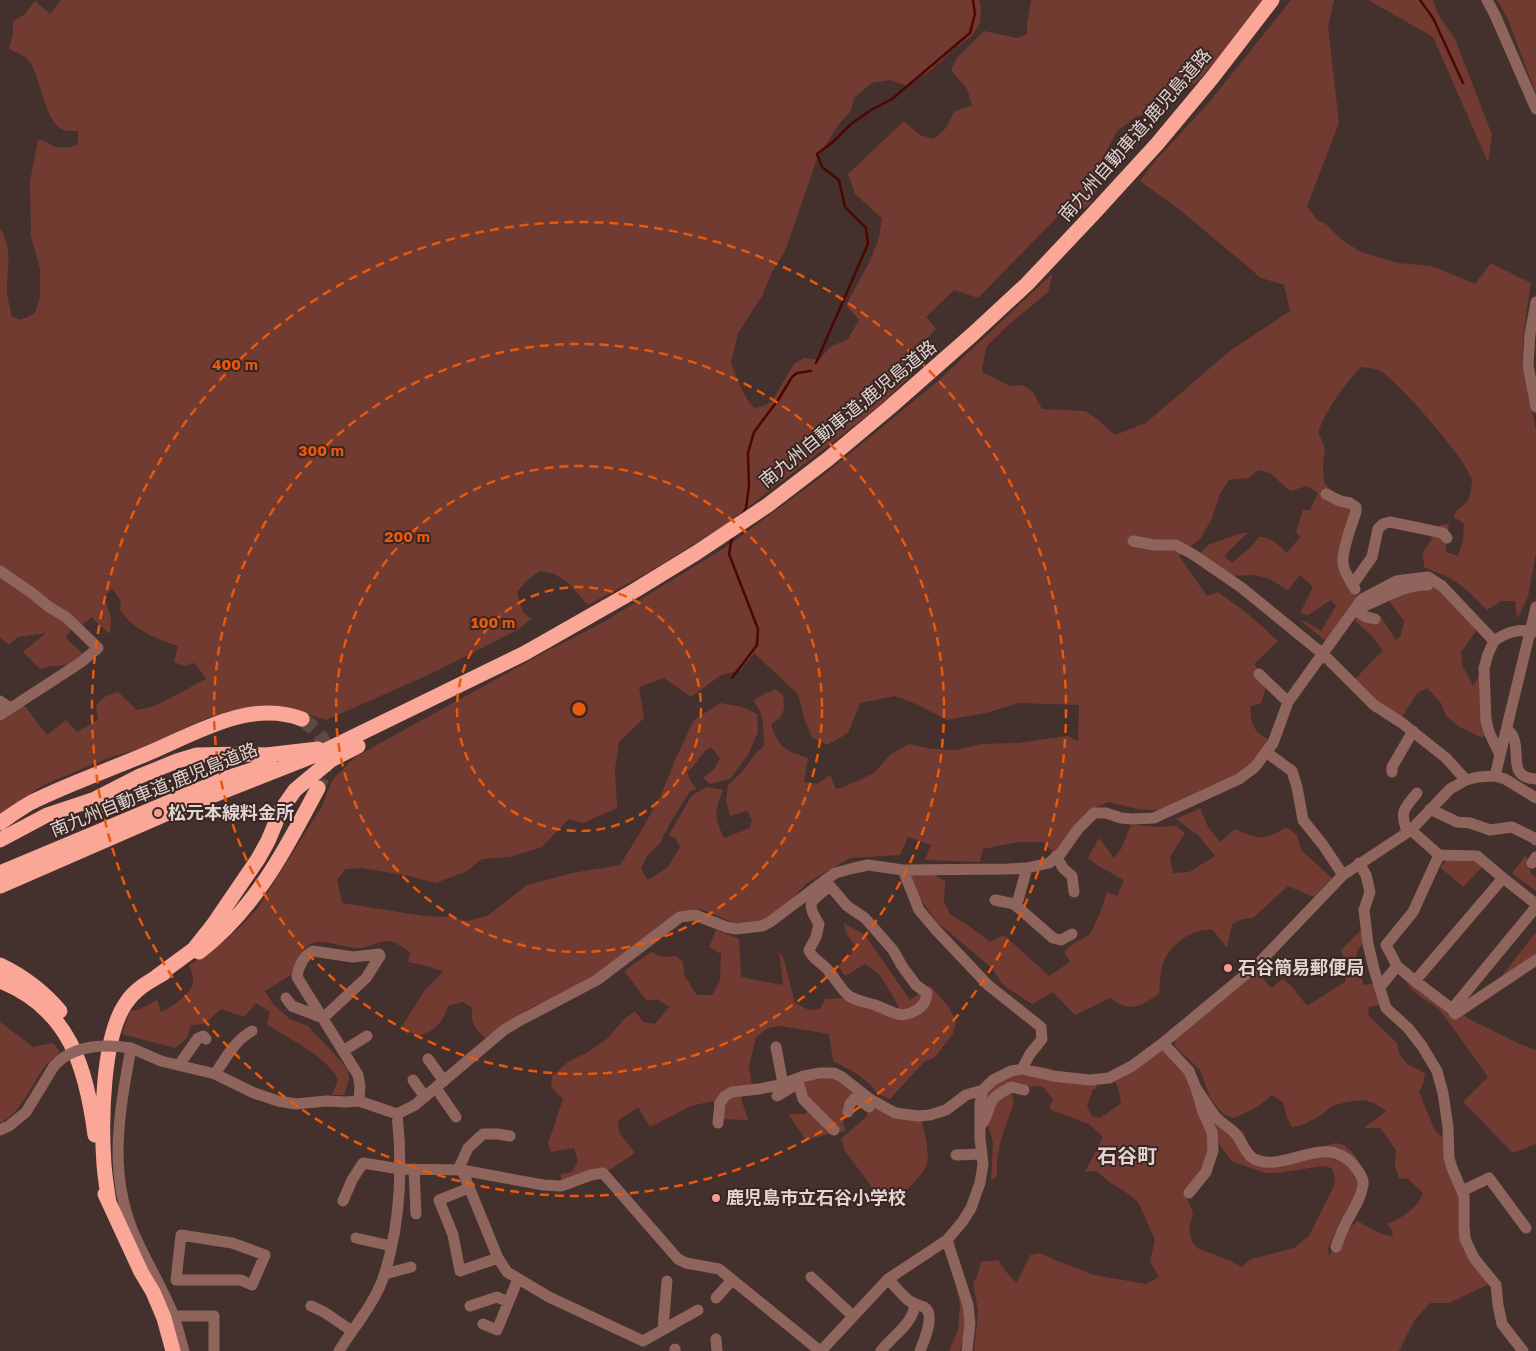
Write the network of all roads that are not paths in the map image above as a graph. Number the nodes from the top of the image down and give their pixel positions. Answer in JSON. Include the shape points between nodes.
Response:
{"nodes":[{"id":1,"x":1272,"y":0,"type":"edge"},
{"id":2,"x":1487,"y":0,"type":"edge"},
{"id":3,"x":1536,"y":109,"type":"edge"},
{"id":4,"x":1536,"y":302,"type":"edge"},
{"id":5,"x":1536,"y":407,"type":"edge"},
{"id":6,"x":1326,"y":494,"type":"dead end"},
{"id":7,"x":1447,"y":538,"type":"dead end"},
{"id":8,"x":1133,"y":541,"type":"dead end"},
{"id":9,"x":0,"y":571,"type":"edge"},
{"id":10,"x":1353,"y":584,"type":"junction"},
{"id":11,"x":1356,"y":607,"type":"junction"},
{"id":12,"x":1536,"y":607,"type":"edge"},
{"id":13,"x":1375,"y":619,"type":"dead end"},
{"id":14,"x":1533,"y":631,"type":"edge"},
{"id":15,"x":1494,"y":641,"type":"junction"},
{"id":16,"x":525,"y":653,"type":"junction"},
{"id":17,"x":1323,"y":654,"type":"junction"},
{"id":18,"x":1259,"y":674,"type":"dead end"},
{"id":19,"x":0,"y":701,"type":"edge"},
{"id":20,"x":1288,"y":702,"type":"junction"},
{"id":21,"x":10,"y":708,"type":"junction"},
{"id":22,"x":0,"y":715,"type":"edge"},
{"id":23,"x":302,"y":719,"type":"tunnel mouth"},
{"id":24,"x":1507,"y":728,"type":"junction"},
{"id":25,"x":1413,"y":731,"type":"junction"},
{"id":26,"x":352,"y":738,"type":"junction"},
{"id":27,"x":318,"y":748,"type":"junction"},
{"id":28,"x":1266,"y":752,"type":"junction"},
{"id":29,"x":1500,"y":755,"type":"junction"},
{"id":30,"x":1392,"y":772,"type":"dead end"},
{"id":31,"x":1495,"y":776,"type":"junction"},
{"id":32,"x":1536,"y":779,"type":"edge"},
{"id":33,"x":1466,"y":780,"type":"junction"},
{"id":34,"x":318,"y":788,"type":"tunnel mouth"},
{"id":35,"x":1417,"y":793,"type":"dead end"},
{"id":36,"x":1536,"y":798,"type":"edge"},
{"id":37,"x":1430,"y":809,"type":"junction"},
{"id":38,"x":0,"y":824,"type":"edge"},
{"id":39,"x":1409,"y":831,"type":"junction"},
{"id":40,"x":0,"y":840,"type":"edge"},
{"id":41,"x":1536,"y":840,"type":"edge"},
{"id":42,"x":1439,"y":855,"type":"junction"},
{"id":43,"x":1056,"y":856,"type":"junction"},
{"id":44,"x":1359,"y":863,"type":"junction"},
{"id":45,"x":1027,"y":868,"type":"junction"},
{"id":46,"x":903,"y":870,"type":"junction"},
{"id":47,"x":0,"y":873,"type":"edge"},
{"id":48,"x":1343,"y":875,"type":"junction"},
{"id":49,"x":1503,"y":878,"type":"junction"},
{"id":50,"x":828,"y":883,"type":"junction"},
{"id":51,"x":0,"y":886,"type":"edge"},
{"id":52,"x":1074,"y":892,"type":"dead end"},
{"id":53,"x":995,"y":900,"type":"dead end"},
{"id":54,"x":1014,"y":904,"type":"junction"},
{"id":55,"x":1536,"y":906,"type":"edge"},
{"id":56,"x":1072,"y":934,"type":"dead end"},
{"id":57,"x":1536,"y":960,"type":"edge"},
{"id":58,"x":0,"y":965,"type":"edge"},
{"id":59,"x":1397,"y":966,"type":"junction"},
{"id":60,"x":156,"y":977,"type":"junction"},
{"id":61,"x":0,"y":981,"type":"edge"},
{"id":62,"x":1415,"y":981,"type":"junction"},
{"id":63,"x":1380,"y":987,"type":"junction"},
{"id":64,"x":286,"y":998,"type":"dead end"},
{"id":65,"x":1452,"y":1009,"type":"junction"},
{"id":66,"x":322,"y":1018,"type":"junction"},
{"id":67,"x":252,"y":1032,"type":"dead end"},
{"id":68,"x":367,"y":1036,"type":"dead end"},
{"id":69,"x":206,"y":1039,"type":"dead end"},
{"id":70,"x":1163,"y":1043,"type":"junction"},
{"id":71,"x":776,"y":1047,"type":"dead end"},
{"id":72,"x":131,"y":1048,"type":"junction"},
{"id":73,"x":344,"y":1052,"type":"junction"},
{"id":74,"x":428,"y":1059,"type":"dead end"},
{"id":75,"x":180,"y":1065,"type":"junction"},
{"id":76,"x":1022,"y":1069,"type":"junction"},
{"id":77,"x":215,"y":1074,"type":"junction"},
{"id":78,"x":816,"y":1074,"type":"junction"},
{"id":79,"x":413,"y":1080,"type":"dead end"},
{"id":80,"x":440,"y":1084,"type":"junction"},
{"id":81,"x":783,"y":1084,"type":"junction"},
{"id":82,"x":799,"y":1085,"type":"junction"},
{"id":83,"x":1196,"y":1088,"type":"junction"},
{"id":84,"x":983,"y":1090,"type":"junction"},
{"id":85,"x":1024,"y":1090,"type":"dead end"},
{"id":86,"x":425,"y":1096,"type":"junction"},
{"id":87,"x":777,"y":1096,"type":"dead end"},
{"id":88,"x":359,"y":1101,"type":"junction"},
{"id":89,"x":876,"y":1103,"type":"junction"},
{"id":90,"x":848,"y":1112,"type":"dead end"},
{"id":91,"x":397,"y":1114,"type":"junction"},
{"id":92,"x":456,"y":1117,"type":"dead end"},
{"id":93,"x":718,"y":1123,"type":"dead end"},
{"id":94,"x":980,"y":1126,"type":"junction"},
{"id":95,"x":0,"y":1130,"type":"edge"},
{"id":96,"x":834,"y":1130,"type":"dead end"},
{"id":97,"x":510,"y":1136,"type":"dead end"},
{"id":98,"x":95,"y":1139,"type":"junction"},
{"id":99,"x":956,"y":1154,"type":"dead end"},
{"id":100,"x":982,"y":1154,"type":"junction"},
{"id":101,"x":400,"y":1169,"type":"junction"},
{"id":102,"x":414,"y":1169,"type":"junction"},
{"id":103,"x":460,"y":1170,"type":"junction"},
{"id":104,"x":469,"y":1188,"type":"junction"},
{"id":105,"x":1462,"y":1191,"type":"junction"},
{"id":106,"x":1189,"y":1193,"type":"dead end"},
{"id":107,"x":342,"y":1201,"type":"dead end"},
{"id":108,"x":109,"y":1203,"type":"junction"},
{"id":109,"x":416,"y":1214,"type":"dead end"},
{"id":110,"x":1526,"y":1228,"type":"dead end"},
{"id":111,"x":356,"y":1238,"type":"dead end"},
{"id":112,"x":947,"y":1240,"type":"junction"},
{"id":113,"x":392,"y":1246,"type":"junction"},
{"id":114,"x":1336,"y":1247,"type":"dead end"},
{"id":115,"x":498,"y":1258,"type":"junction"},
{"id":116,"x":411,"y":1267,"type":"dead end"},
{"id":117,"x":385,"y":1274,"type":"junction"},
{"id":118,"x":811,"y":1277,"type":"dead end"},
{"id":119,"x":518,"y":1279,"type":"junction"},
{"id":120,"x":888,"y":1279,"type":"junction"},
{"id":121,"x":176,"y":1280,"type":"junction"},
{"id":122,"x":732,"y":1280,"type":"junction"},
{"id":123,"x":667,"y":1281,"type":"dead end"},
{"id":124,"x":164,"y":1294,"type":"junction"},
{"id":125,"x":716,"y":1298,"type":"dead end"},
{"id":126,"x":508,"y":1302,"type":"junction"},
{"id":127,"x":915,"y":1305,"type":"junction"},
{"id":128,"x":311,"y":1306,"type":"dead end"},
{"id":129,"x":470,"y":1306,"type":"dead end"},
{"id":130,"x":698,"y":1310,"type":"dead end"},
{"id":131,"x":174,"y":1316,"type":"junction"},
{"id":132,"x":853,"y":1316,"type":"junction"},
{"id":133,"x":483,"y":1324,"type":"dead end"},
{"id":134,"x":664,"y":1328,"type":"junction"},
{"id":135,"x":352,"y":1331,"type":"junction"},
{"id":136,"x":716,"y":1339,"type":"dead end"},
{"id":137,"x":643,"y":1346,"type":"edge"},
{"id":138,"x":173,"y":1351,"type":"edge"},
{"id":139,"x":184,"y":1351,"type":"edge"},
{"id":140,"x":214,"y":1351,"type":"edge"},
{"id":141,"x":339,"y":1351,"type":"edge"},
{"id":142,"x":717,"y":1351,"type":"edge"},
{"id":143,"x":820,"y":1351,"type":"edge"},
{"id":144,"x":880,"y":1351,"type":"edge"},
{"id":145,"x":920,"y":1351,"type":"edge"},
{"id":146,"x":967,"y":1351,"type":"edge"},
{"id":147,"x":1523,"y":1351,"type":"edge"}],
"edges":[{"from":1,"to":16,"type":"highway","name":"南九州自動車道;鹿児島道路","via":[[1157,144],[1093,214],[1027,284],[930,372],[828,459],[768,505],[634,591]]},
{"from":2,"to":3,"type":"street"},
{"from":4,"to":5,"type":"street","via":[[1528,365]]},
{"from":6,"to":10,"type":"street","via":[[1356,507],[1343,564]]},
{"from":7,"to":10,"type":"street","via":[[1443,533],[1390,522],[1384,524],[1378,529],[1372,557]]},
{"from":8,"to":17,"type":"street","via":[[1176,545],[1194,555],[1242,588]]},
{"from":9,"to":21,"type":"street","via":[[66,617],[98,648]]},
{"from":10,"to":11,"type":"street","via":[[1358,593]]},
{"from":11,"to":13,"type":"street","via":[[1366,617]]},
{"from":11,"to":15,"type":"street","via":[[1362,599],[1396,581],[1428,577],[1442,586]]},
{"from":11,"to":17,"type":"street"},
{"from":12,"to":14,"type":"street"},
{"from":14,"to":15,"type":"street","via":[[1509,632]]},
{"from":14,"to":24,"type":"street"},
{"from":15,"to":29,"type":"street","via":[[1484,668],[1486,720]]},
{"from":16,"to":26,"type":"highway","name":"南九州自動車道;鹿児島道路"},
{"from":16,"to":60,"type":"highway","via":[[331,760],[303,782],[288,798],[258,859],[213,925],[194,949]]},
{"from":17,"to":20,"type":"street"},
{"from":17,"to":25,"type":"street","via":[[1374,705]]},
{"from":18,"to":20,"type":"street"},
{"from":19,"to":21,"type":"street"},
{"from":20,"to":28,"type":"street","via":[[1273,743]]},
{"from":21,"to":22,"type":"street"},
{"from":23,"to":38,"type":"highway","via":[[290,714],[257,714],[206,726],[30,803]]},
{"from":24,"to":29,"type":"street"},
{"from":24,"to":32,"type":"street","via":[[1514,739],[1516,764],[1520,772]]},
{"from":25,"to":30,"type":"street"},
{"from":25,"to":33,"type":"street","via":[[1446,758]]},
{"from":26,"to":27,"type":"highway","name":"南九州自動車道;鹿児島道路"},
{"from":26,"to":51,"type":"highway","name":"南九州自動車道;鹿児島道路"},
{"from":27,"to":40,"type":"highway","via":[[266,755],[197,755],[140,776],[95,799],[47,815]]},
{"from":27,"to":47,"type":"highway","name":"南九州自動車道;鹿児島道路","via":[[227,778]]},
{"from":28,"to":43,"type":"street","via":[[1255,767],[1239,779],[1154,818],[1132,820],[1094,813]]},
{"from":28,"to":48,"type":"street","via":[[1292,771],[1303,820]]},
{"from":29,"to":31,"type":"street"},
{"from":31,"to":33,"type":"street"},
{"from":31,"to":36,"type":"street"},
{"from":33,"to":37,"type":"street","via":[[1450,789]]},
{"from":34,"to":60,"type":"highway","via":[[255,896],[219,937]]},
{"from":35,"to":39,"type":"street","via":[[1405,807],[1402,818]]},
{"from":37,"to":39,"type":"street"},
{"from":37,"to":41,"type":"street","via":[[1457,822],[1490,830],[1512,827]]},
{"from":39,"to":42,"type":"street"},
{"from":39,"to":44,"type":"street"},
{"from":42,"to":49,"type":"street","via":[[1477,856]]},
{"from":42,"to":59,"type":"street","via":[[1413,912],[1386,945]]},
{"from":43,"to":45,"type":"street","via":[[1049,863]]},
{"from":43,"to":52,"type":"street","via":[[1072,876]]},
{"from":44,"to":48,"type":"street"},
{"from":44,"to":63,"type":"street","via":[[1370,892],[1364,910],[1368,944]]},
{"from":45,"to":46,"type":"street"},
{"from":45,"to":54,"type":"street"},
{"from":46,"to":50,"type":"street","via":[[868,865],[835,873]]},
{"from":46,"to":76,"type":"street","via":[[919,910],[936,930],[988,984],[1041,1027],[1042,1039]]},
{"from":48,"to":70,"type":"street","via":[[1257,965]]},
{"from":49,"to":55,"type":"street"},
{"from":49,"to":62,"type":"street"},
{"from":50,"to":50,"type":"street","via":[[846,906],[865,918],[893,950],[916,985],[927,994],[922,1006],[911,1014],[889,1012],[848,995],[826,968],[811,956],[819,924],[810,908],[811,902]]},
{"from":50,"to":80,"type":"street","via":[[762,926],[726,928],[695,915],[680,917],[597,980],[504,1030]]},
{"from":53,"to":54,"type":"street"},
{"from":54,"to":56,"type":"street","via":[[1053,938],[1062,940]]},
{"from":55,"to":65,"type":"street"},
{"from":57,"to":65,"type":"street","via":[[1456,1014]]},
{"from":58,"to":98,"type":"highway","via":[[42,992],[64,1016],[76,1036],[84,1053],[94,1093]]},
{"from":59,"to":62,"type":"street"},
{"from":59,"to":63,"type":"street"},
{"from":60,"to":108,"type":"highway","via":[[144,984],[125,1004],[112,1038],[102,1126]]},
{"from":61,"to":98,"type":"highway","via":[[43,1007],[67,1037],[84,1074]]},
{"from":62,"to":65,"type":"street"},
{"from":63,"to":105,"type":"street","via":[[1386,1008],[1408,1028],[1437,1071],[1448,1127],[1449,1158]]},
{"from":64,"to":66,"type":"street","via":[[292,1006]]},
{"from":66,"to":66,"type":"street","via":[[297,977],[308,953],[313,950],[352,957],[379,954],[366,978]]},
{"from":66,"to":73,"type":"street"},
{"from":67,"to":77,"type":"street","via":[[234,1044]]},
{"from":68,"to":73,"type":"street"},
{"from":69,"to":75,"type":"street","via":[[203,1036],[198,1038]]},
{"from":70,"to":76,"type":"street","via":[[1109,1078],[1074,1079]]},
{"from":70,"to":83,"type":"street","via":[[1189,1071]]},
{"from":71,"to":81,"type":"street"},
{"from":72,"to":75,"type":"street"},
{"from":72,"to":95,"type":"street","bridge":true,"via":[[97,1046],[61,1058],[26,1112]]},
{"from":72,"to":124,"type":"street","via":[[118,1130],[121,1191],[132,1228]]},
{"from":73,"to":88,"type":"street","via":[[358,1075]]},
{"from":74,"to":80,"type":"street"},
{"from":75,"to":77,"type":"street"},
{"from":76,"to":84,"type":"street","via":[[1003,1074]]},
{"from":77,"to":88,"type":"street","via":[[254,1094],[278,1101],[296,1104]]},
{"from":78,"to":81,"type":"street"},
{"from":78,"to":82,"type":"street","via":[[813,1079]]},
{"from":78,"to":89,"type":"street","via":[[834,1073]]},
{"from":79,"to":86,"type":"street"},
{"from":80,"to":86,"type":"street"},
{"from":80,"to":92,"type":"street"},
{"from":81,"to":93,"type":"street","via":[[725,1096],[720,1103]]},
{"from":82,"to":87,"type":"street"},
{"from":82,"to":96,"type":"street","via":[[803,1099]]},
{"from":83,"to":106,"type":"street","via":[[1212,1132],[1213,1151],[1206,1172]]},
{"from":83,"to":114,"type":"street","via":[[1254,1159],[1282,1161],[1315,1152],[1330,1152],[1345,1157],[1355,1167],[1363,1185]]},
{"from":84,"to":89,"type":"street","via":[[966,1095],[946,1110],[930,1115],[895,1113]]},
{"from":84,"to":94,"type":"street"},
{"from":85,"to":94,"type":"street","via":[[1010,1087],[998,1095]]},
{"from":86,"to":91,"type":"street"},
{"from":88,"to":91,"type":"street"},
{"from":89,"to":90,"type":"street","via":[[872,1107],[854,1099]]},
{"from":91,"to":101,"type":"street"},
{"from":94,"to":100,"type":"street"},
{"from":97,"to":103,"type":"street","via":[[482,1134],[468,1148]]},
{"from":98,"to":108,"type":"highway","via":[[102,1187]]},
{"from":99,"to":100,"type":"street"},
{"from":100,"to":112,"type":"street","via":[[978,1192],[963,1221]]},
{"from":101,"to":102,"type":"street"},
{"from":101,"to":107,"type":"street","via":[[363,1162]]},
{"from":101,"to":113,"type":"street"},
{"from":102,"to":103,"type":"street"},
{"from":102,"to":109,"type":"street"},
{"from":103,"to":104,"type":"street"},
{"from":103,"to":122,"type":"street","via":[[561,1186],[603,1173],[678,1259],[686,1264],[719,1269]]},
{"from":104,"to":115,"type":"street"},
{"from":104,"to":115,"type":"street","via":[[439,1200],[452,1235],[460,1271]]},
{"from":105,"to":110,"type":"street","via":[[1489,1178]]},
{"from":105,"to":147,"type":"street","via":[[1465,1239],[1474,1258],[1496,1285],[1502,1324]]},
{"from":108,"to":138,"type":"highway","via":[[153,1292]]},
{"from":111,"to":113,"type":"street"},
{"from":112,"to":120,"type":"street"},
{"from":112,"to":146,"type":"street","via":[[968,1305]]},
{"from":113,"to":117,"type":"street"},
{"from":115,"to":119,"type":"street","via":[[506,1272]]},
{"from":116,"to":117,"type":"street"},
{"from":117,"to":135,"type":"street"},
{"from":118,"to":132,"type":"street"},
{"from":119,"to":126,"type":"street"},
{"from":119,"to":137,"type":"street"},
{"from":120,"to":127,"type":"street"},
{"from":120,"to":132,"type":"street"},
{"from":121,"to":121,"type":"street","via":[[181,1235],[232,1243],[265,1255],[252,1286],[240,1280]]},
{"from":121,"to":124,"type":"street"},
{"from":122,"to":125,"type":"street"},
{"from":122,"to":143,"type":"street"},
{"from":123,"to":134,"type":"street"},
{"from":124,"to":131,"type":"street"},
{"from":126,"to":129,"type":"street","via":[[497,1297]]},
{"from":126,"to":133,"type":"street","via":[[497,1330]]},
{"from":127,"to":144,"type":"street","via":[[909,1321]]},
{"from":127,"to":145,"type":"street","via":[[924,1306],[930,1322]]},
{"from":128,"to":135,"type":"street"},
{"from":130,"to":134,"type":"street"},
{"from":131,"to":139,"type":"street"},
{"from":131,"to":140,"type":"street","via":[[214,1316]]},
{"from":132,"to":143,"type":"street"},
{"from":134,"to":137,"type":"street"},
{"from":135,"to":141,"type":"street"},
{"from":136,"to":142,"type":"street"}]}
